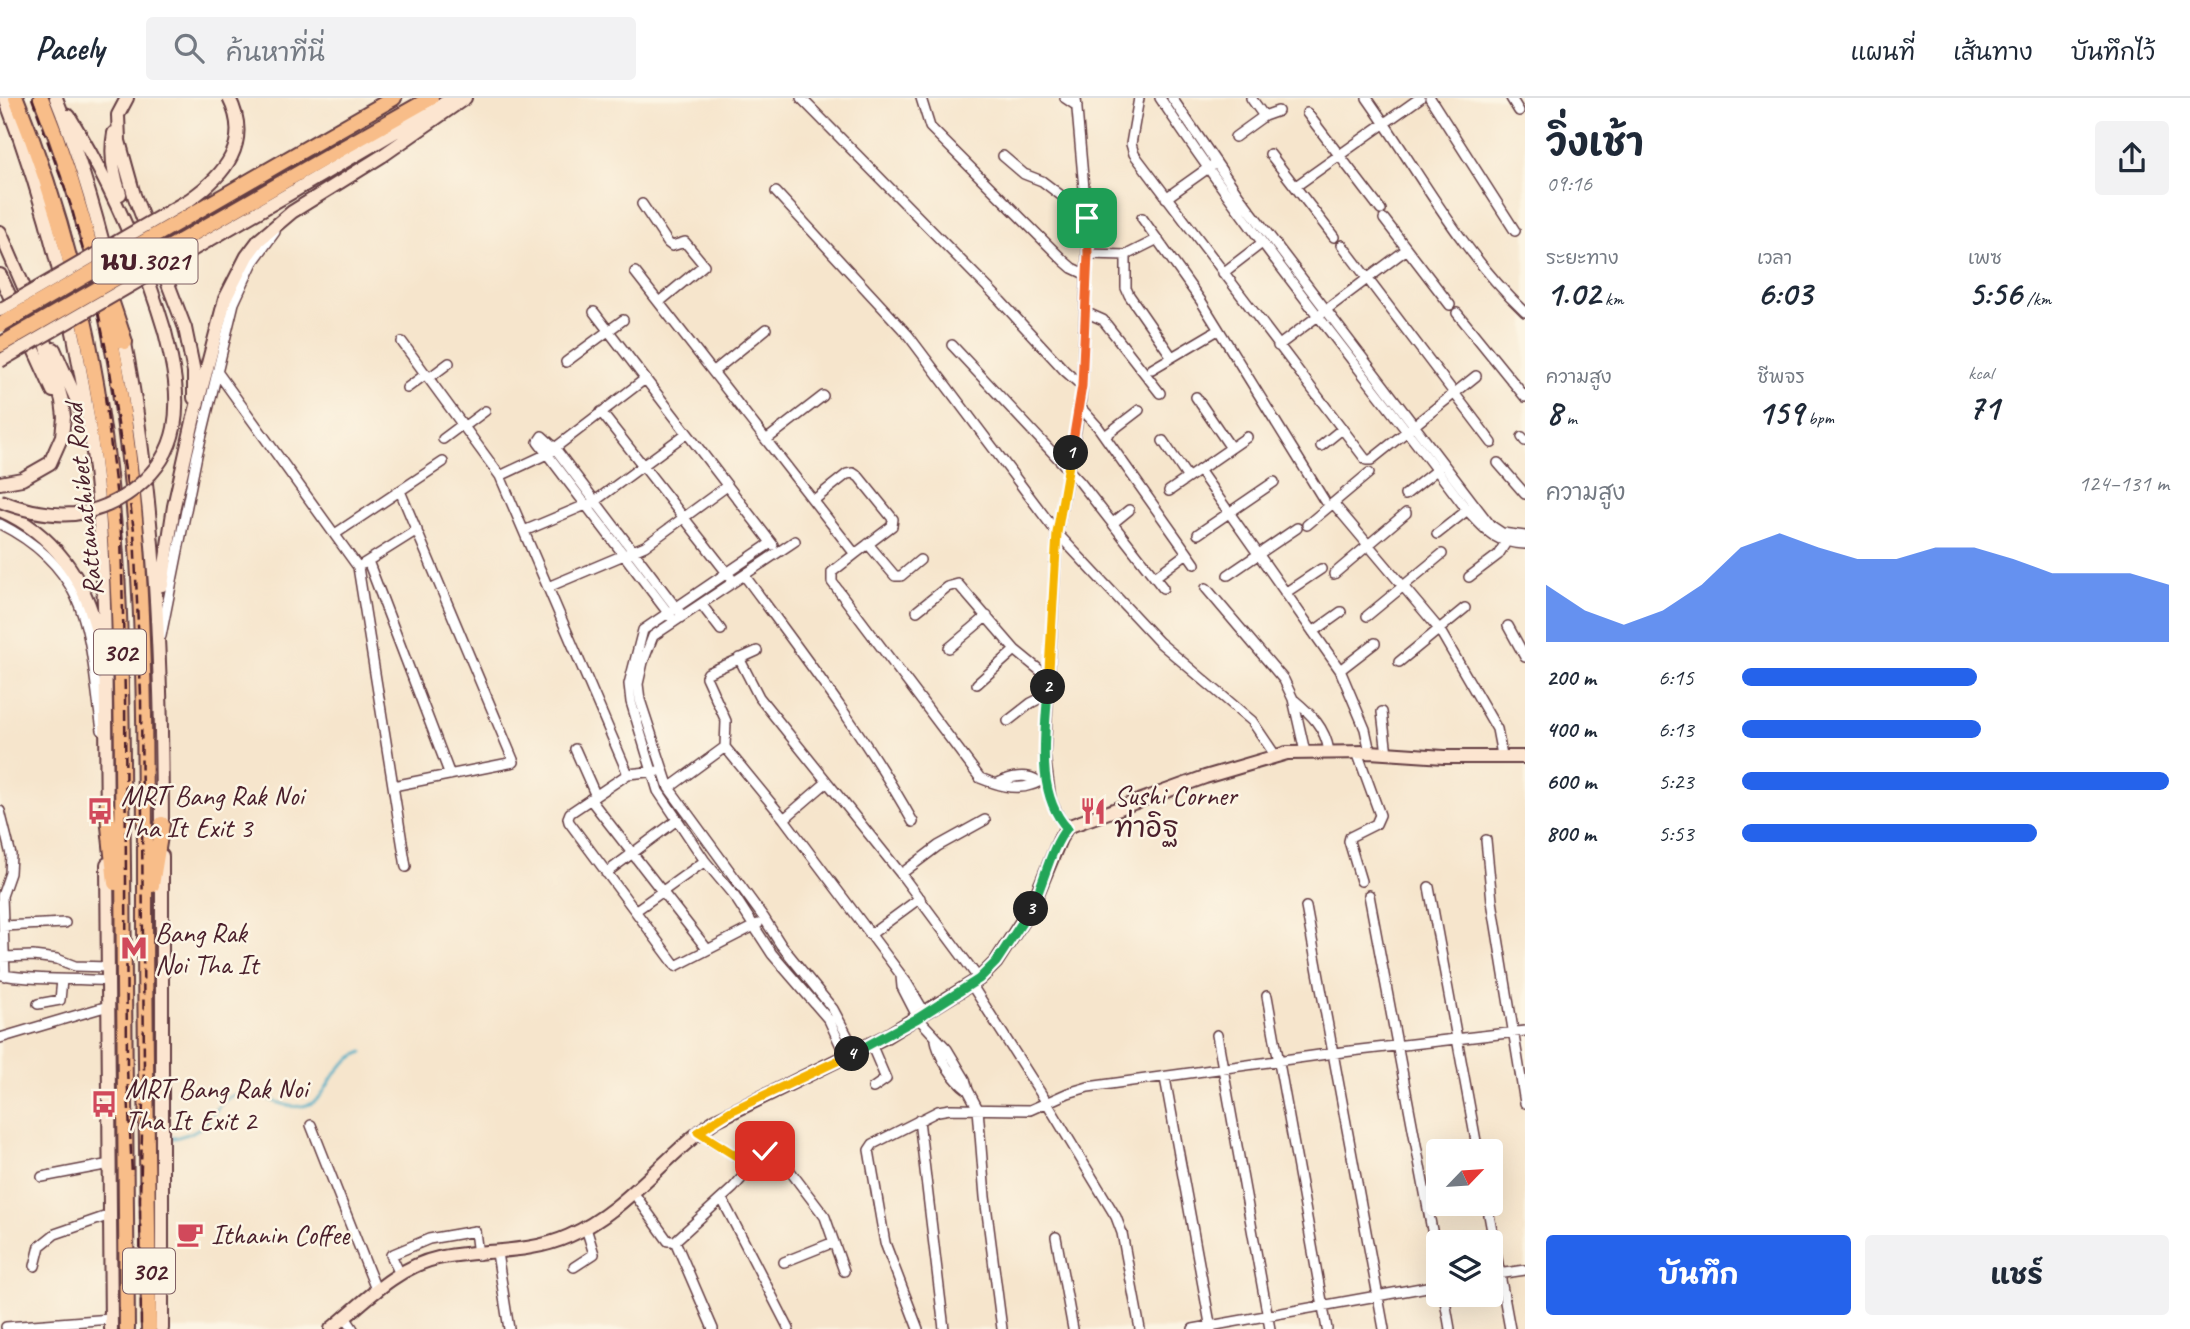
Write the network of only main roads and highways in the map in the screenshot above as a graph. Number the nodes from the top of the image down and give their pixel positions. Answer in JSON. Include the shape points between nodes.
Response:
{"nodes":[{"id":1,"x":5,"y":98,"type":"edge"},
{"id":2,"x":16,"y":98,"type":"edge"},
{"id":3,"x":41,"y":98,"type":"edge"},
{"id":4,"x":57,"y":98,"type":"edge"},
{"id":5,"x":127,"y":98,"type":"edge"},
{"id":6,"x":229,"y":98,"type":"edge"},
{"id":7,"x":394,"y":98,"type":"edge"},
{"id":8,"x":431,"y":98,"type":"edge"},
{"id":9,"x":453,"y":98,"type":"edge"},
{"id":10,"x":465,"y":98,"type":"edge"},
{"id":11,"x":118,"y":115,"type":"junction"},
{"id":12,"x":292,"y":184,"type":"junction"},
{"id":13,"x":0,"y":232,"type":"edge"},
{"id":14,"x":89,"y":239,"type":"junction"},
{"id":15,"x":135,"y":244,"type":"junction"},
{"id":16,"x":0,"y":275,"type":"edge"},
{"id":17,"x":30,"y":299,"type":"junction"},
{"id":18,"x":0,"y":310,"type":"edge"},
{"id":19,"x":0,"y":325,"type":"edge"},
{"id":20,"x":125,"y":342,"type":"junction"},
{"id":21,"x":0,"y":345,"type":"edge"},
{"id":22,"x":0,"y":361,"type":"edge"},
{"id":23,"x":194,"y":417,"type":"junction"},
{"id":24,"x":62,"y":436,"type":"junction"},
{"id":25,"x":92,"y":439,"type":"junction"},
{"id":26,"x":3,"y":483,"type":"edge"},
{"id":27,"x":0,"y":501,"type":"edge"},
{"id":28,"x":0,"y":510,"type":"edge"},
{"id":29,"x":158,"y":621,"type":"junction"},
{"id":30,"x":106,"y":683,"type":"junction"},
{"id":31,"x":1525,"y":757,"type":"edge"},
{"id":32,"x":107,"y":807,"type":"junction"},
{"id":33,"x":162,"y":824,"type":"junction"},
{"id":34,"x":145,"y":926,"type":"junction"},
{"id":35,"x":124,"y":972,"type":"junction"},
{"id":36,"x":111,"y":1324,"type":"edge"},
{"id":37,"x":156,"y":1327,"type":"edge"},
{"id":38,"x":125,"y":1329,"type":"edge"},
{"id":39,"x":331,"y":1329,"type":"edge"}],
"edges":[{"from":1,"to":25,"type":"main road","name":"Rattanathibet Road","number":"302","via":[[42,205],[69,309]]},
{"from":2,"to":35,"type":"main road","name":"Rattanathibet Road","number":"302","via":[[67,246],[104,435],[120,641]]},
{"from":3,"to":14,"type":"main road","name":"Rattanathibet Road","number":"302"},
{"from":4,"to":15,"type":"main road","via":[[105,176]]},
{"from":4,"to":20,"type":"main road","name":"Rattanathibet Road","number":"302","via":[[102,236]]},
{"from":5,"to":11,"type":"main road"},
{"from":6,"to":18,"type":"main road","bridge":true,"via":[[237,119],[234,153],[206,188]]},
{"from":7,"to":19,"type":"main road","number":"นบ.3021","bridge":true},
{"from":8,"to":12,"type":"main road","number":"นบ.3021"},
{"from":9,"to":12,"type":"main road"},
{"from":10,"to":23,"type":"main road","via":[[277,223],[259,240],[225,299]]},
{"from":11,"to":15,"type":"main road","via":[[111,150],[113,168]]},
{"from":11,"to":23,"type":"main road","via":[[119,141],[134,195],[185,328],[194,372]]},
{"from":12,"to":21,"type":"main road","number":"นบ.3021","bridge":true},
{"from":12,"to":22,"type":"main road","bridge":true},
{"from":13,"to":17,"type":"main road"},
{"from":14,"to":20,"type":"main road"},
{"from":14,"to":34,"type":"main road","name":"Rattanathibet Road","number":"302","via":[[125,418],[135,509],[145,688]]},
{"from":15,"to":27,"type":"main road","bridge":true,"via":[[165,332],[176,383],[177,407],[168,447],[151,473],[118,499],[90,511],[54,514]]},
{"from":16,"to":24,"type":"main road","via":[[53,393]]},
{"from":17,"to":24,"type":"main road","via":[[62,401]]},
{"from":17,"to":25,"type":"main road"},
{"from":20,"to":29,"type":"main road","name":"Rattanathibet Road","number":"302","via":[[141,429]]},
{"from":23,"to":29,"type":"main road","via":[[165,559]]},
{"from":24,"to":26,"type":"main road","via":[[50,463]]},
{"from":25,"to":30,"type":"main road","name":"Rattanathibet Road","number":"302"},
{"from":28,"to":30,"type":"main road","via":[[50,544],[79,580],[95,622]]},
{"from":29,"to":33,"type":"main road","name":"Rattanathibet Road","number":"302"},
{"from":30,"to":32,"type":"main road","name":"Rattanathibet Road","number":"302"},
{"from":31,"to":39,"type":"main road","via":[[1328,751],[1275,755],[1067,828],[1032,906],[996,962],[975,982],[872,1044],[731,1111],[698,1132],[586,1228],[557,1241],[418,1265]]},
{"from":32,"to":35,"type":"main road"},
{"from":32,"to":36,"type":"main road","name":"Rattanathibet Road","number":"302"},
{"from":33,"to":34,"type":"main road"},
{"from":33,"to":37,"type":"main road","name":"Rattanathibet Road","number":"302"},
{"from":34,"to":37,"type":"main road","name":"Rattanathibet Road","number":"302","via":[[148,1212]]},
{"from":35,"to":38,"type":"main road","name":"Rattanathibet Road","number":"302"},
{"from":36,"to":38,"type":"main road"}]}
